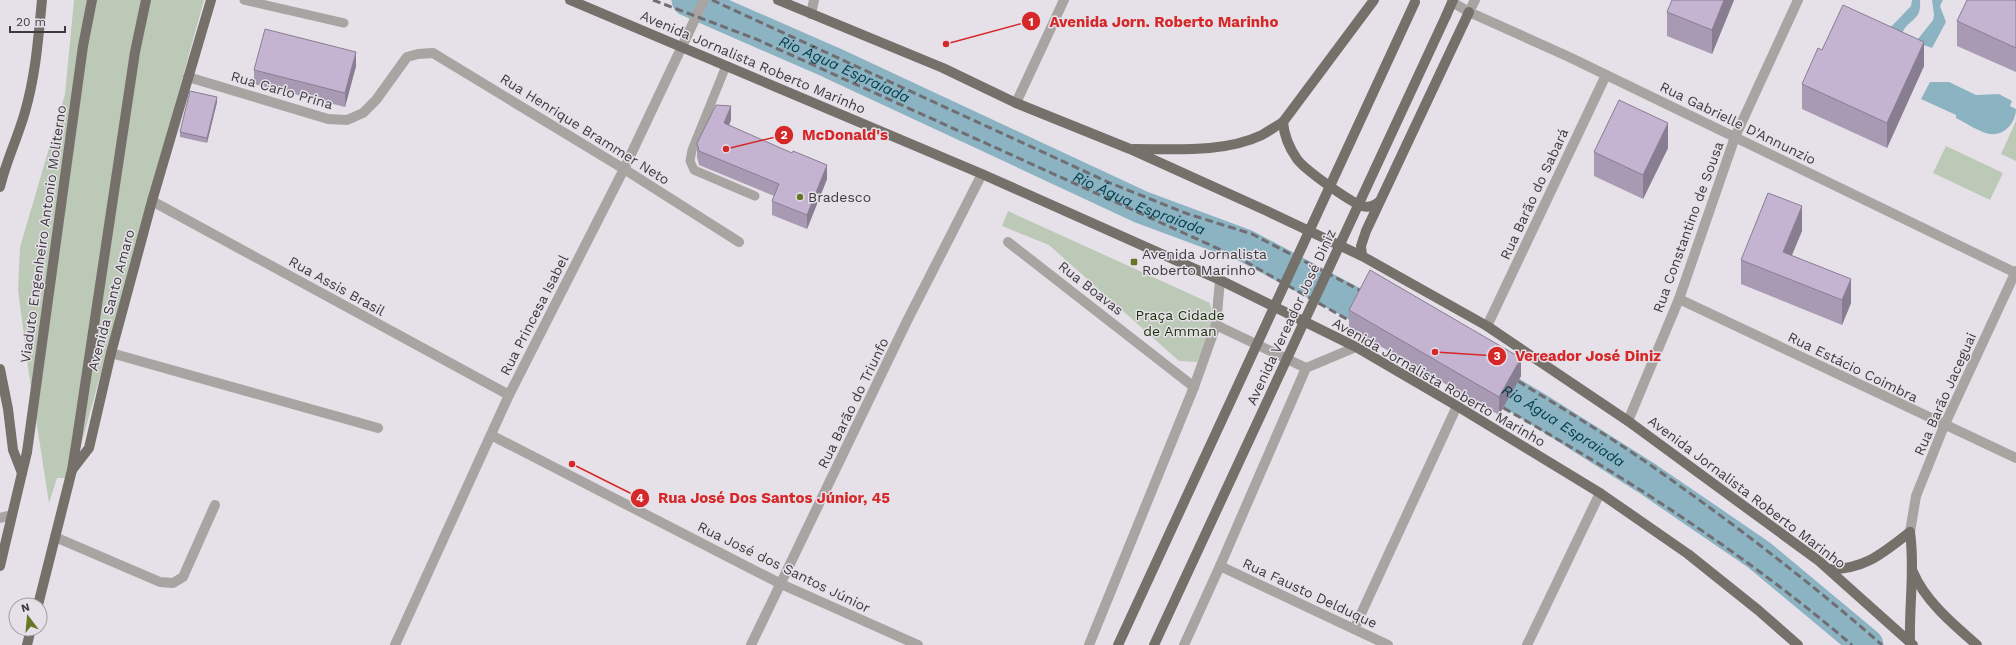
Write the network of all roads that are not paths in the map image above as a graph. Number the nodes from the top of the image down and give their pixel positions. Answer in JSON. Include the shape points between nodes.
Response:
{"nodes":[{"id":1,"x":42,"y":0,"type":"edge"},
{"id":2,"x":92,"y":0,"type":"edge"},
{"id":3,"x":146,"y":0,"type":"edge"},
{"id":4,"x":211,"y":0,"type":"edge"},
{"id":5,"x":244,"y":0,"type":"edge"},
{"id":6,"x":570,"y":0,"type":"edge"},
{"id":7,"x":704,"y":0,"type":"edge"},
{"id":8,"x":778,"y":0,"type":"edge"},
{"id":9,"x":814,"y":0,"type":"edge"},
{"id":10,"x":1064,"y":0,"type":"edge"},
{"id":11,"x":1374,"y":0,"type":"edge"},
{"id":12,"x":1475,"y":0,"type":"edge"},
{"id":13,"x":1798,"y":0,"type":"edge"},
{"id":14,"x":1415,"y":1,"type":"edge"},
{"id":15,"x":1450,"y":1,"type":"edge"},
{"id":16,"x":1469,"y":12,"type":"junction"},
{"id":17,"x":811,"y":14,"type":"junction"},
{"id":18,"x":344,"y":24,"type":"dead end"},
{"id":19,"x":682,"y":44,"type":"junction"},
{"id":20,"x":412,"y":55,"type":"joint"},
{"id":21,"x":726,"y":66,"type":"junction"},
{"id":22,"x":1606,"y":75,"type":"junction"},
{"id":23,"x":188,"y":77,"type":"junction"},
{"id":24,"x":1016,"y":103,"type":"junction"},
{"id":25,"x":1283,"y":122,"type":"junction"},
{"id":26,"x":1735,"y":137,"type":"junction"},
{"id":27,"x":1130,"y":149,"type":"junction"},
{"id":28,"x":624,"y":169,"type":"junction"},
{"id":29,"x":982,"y":174,"type":"junction"},
{"id":30,"x":0,"y":185,"type":"edge"},
{"id":31,"x":755,"y":196,"type":"dead end"},
{"id":32,"x":152,"y":201,"type":"junction"},
{"id":33,"x":1379,"y":202,"type":"junction"},
{"id":34,"x":739,"y":242,"type":"dead end"},
{"id":35,"x":1008,"y":242,"type":"dead end"},
{"id":36,"x":1362,"y":256,"type":"junction"},
{"id":37,"x":2016,"y":272,"type":"edge"},
{"id":38,"x":1220,"y":280,"type":"junction"},
{"id":39,"x":1678,"y":299,"type":"junction"},
{"id":40,"x":1216,"y":325,"type":"junction"},
{"id":41,"x":1486,"y":326,"type":"junction"},
{"id":42,"x":1356,"y":347,"type":"junction"},
{"id":43,"x":111,"y":353,"type":"junction"},
{"id":44,"x":1306,"y":368,"type":"junction"},
{"id":45,"x":0,"y":369,"type":"edge"},
{"id":46,"x":1194,"y":387,"type":"junction"},
{"id":47,"x":509,"y":395,"type":"junction"},
{"id":48,"x":1457,"y":406,"type":"junction"},
{"id":49,"x":1628,"y":421,"type":"junction"},
{"id":50,"x":1944,"y":426,"type":"junction"},
{"id":51,"x":378,"y":428,"type":"dead end"},
{"id":52,"x":491,"y":435,"type":"junction"},
{"id":53,"x":2016,"y":458,"type":"edge"},
{"id":54,"x":72,"y":470,"type":"junction"},
{"id":55,"x":22,"y":473,"type":"junction"},
{"id":56,"x":1600,"y":493,"type":"junction"},
{"id":57,"x":216,"y":505,"type":"dead end"},
{"id":58,"x":12,"y":515,"type":"junction"},
{"id":59,"x":0,"y":518,"type":"edge"},
{"id":60,"x":1910,"y":532,"type":"junction"},
{"id":61,"x":55,"y":537,"type":"junction"},
{"id":62,"x":2,"y":544,"type":"edge"},
{"id":63,"x":0,"y":566,"type":"edge"},
{"id":64,"x":1220,"y":566,"type":"junction"},
{"id":65,"x":1829,"y":569,"type":"junction"},
{"id":66,"x":1913,"y":571,"type":"junction"},
{"id":67,"x":781,"y":584,"type":"junction"},
{"id":68,"x":40,"y":597,"type":"edge"},
{"id":69,"x":1354,"y":629,"type":"junction"},
{"id":70,"x":1912,"y":644,"type":"edge"},
{"id":71,"x":396,"y":645,"type":"edge"},
{"id":72,"x":751,"y":645,"type":"edge"},
{"id":73,"x":918,"y":645,"type":"edge"},
{"id":74,"x":1089,"y":645,"type":"edge"},
{"id":75,"x":1118,"y":645,"type":"edge"},
{"id":76,"x":1154,"y":645,"type":"edge"},
{"id":77,"x":1184,"y":645,"type":"edge"},
{"id":78,"x":1388,"y":645,"type":"edge"},
{"id":79,"x":1527,"y":645,"type":"edge"},
{"id":80,"x":1798,"y":645,"type":"edge"},
{"id":81,"x":1977,"y":645,"type":"edge"}],
"edges":[{"from":1,"to":30,"type":"main road","via":[[34,78],[25,113]]},
{"from":2,"to":55,"type":"main road","name":"Viaduto Engenheiro Antonio Moliterno","bridge":true,"via":[[83,46]]},
{"from":3,"to":54,"type":"main road","bridge":true,"via":[[132,75]]},
{"from":4,"to":23,"type":"main road","name":"Avenida Santo Amaro"},
{"from":5,"to":18,"type":"lane"},
{"from":6,"to":19,"type":"main road","name":"Avenida Jornalista Roberto Marinho"},
{"from":7,"to":19,"type":"street","name":"Rua Princesa Isabel"},
{"from":8,"to":17,"type":"main road","name":"Avenida Jornalista Roberto Marinho"},
{"from":9,"to":17,"type":"street"},
{"from":10,"to":24,"type":"street"},
{"from":11,"to":25,"type":"main road"},
{"from":12,"to":16,"type":"street"},
{"from":13,"to":26,"type":"street","name":"Rua Constantino de Sousa"},
{"from":14,"to":75,"type":"main road","name":"Avenida Vereador José Diniz","bridge":true},
{"from":15,"to":16,"type":"street","name":"Rua Gabrielle D'Annunzio"},
{"from":15,"to":76,"type":"main road","name":"Avenida Vereador José Diniz","bridge":true,"via":[[1446,16]]},
{"from":16,"to":22,"type":"street","name":"Rua Gabrielle D'Annunzio"},
{"from":16,"to":33,"type":"main road"},
{"from":17,"to":24,"type":"main road","name":"Avenida Jornalista Roberto Marinho","via":[[943,68]]},
{"from":19,"to":21,"type":"main road","name":"Avenida Jornalista Roberto Marinho"},
{"from":19,"to":28,"type":"street","name":"Rua Princesa Isabel"},
{"from":20,"to":23,"type":"street","name":"Rua Carlo Prina","via":[[403,61],[376,100],[363,113],[347,120],[328,120]]},
{"from":20,"to":28,"type":"street","name":"Rua Henrique Brammer Neto","via":[[432,53],[440,57]]},
{"from":21,"to":29,"type":"main road","name":"Avenida Jornalista Roberto Marinho"},
{"from":21,"to":31,"type":"lane","via":[[692,150],[690,162],[694,170]]},
{"from":22,"to":26,"type":"street","name":"Rua Gabrielle D'Annunzio"},
{"from":22,"to":41,"type":"street","name":"Rua Barão do Sabará"},
{"from":23,"to":32,"type":"main road","name":"Avenida Santo Amaro"},
{"from":24,"to":27,"type":"main road","name":"Avenida Jornalista Roberto Marinho"},
{"from":25,"to":27,"type":"main road","via":[[1262,135],[1243,142],[1218,146]]},
{"from":25,"to":33,"type":"main road","via":[[1297,160],[1313,174],[1362,206],[1371,206]]},
{"from":26,"to":37,"type":"street","name":"Rua Gabrielle D'Annunzio"},
{"from":26,"to":39,"type":"street","name":"Rua Constantino de Sousa"},
{"from":27,"to":36,"type":"main road","name":"Avenida Jornalista Roberto Marinho"},
{"from":28,"to":34,"type":"street","name":"Rua Henrique Brammer Neto"},
{"from":28,"to":47,"type":"street","name":"Rua Princesa Isabel"},
{"from":29,"to":38,"type":"main road","name":"Avenida Jornalista Roberto Marinho"},
{"from":29,"to":67,"type":"street","name":"Rua Barão do Triunfo","via":[[907,321]]},
{"from":32,"to":43,"type":"main road","name":"Avenida Santo Amaro"},
{"from":32,"to":47,"type":"street","name":"Rua Assis Brasil"},
{"from":33,"to":36,"type":"main road","via":[[1361,246]]},
{"from":35,"to":46,"type":"street","name":"Rua Boavas"},
{"from":36,"to":41,"type":"main road","name":"Avenida Jornalista Roberto Marinho"},
{"from":37,"to":50,"type":"street","name":"Rua Barão Jaceguai"},
{"from":38,"to":40,"type":"street"},
{"from":38,"to":42,"type":"main road","name":"Avenida Jornalista Roberto Marinho"},
{"from":39,"to":49,"type":"street","name":"Rua Constantino de Sousa"},
{"from":39,"to":50,"type":"street","name":"Rua Estácio Coimbra"},
{"from":40,"to":44,"type":"street"},
{"from":40,"to":46,"type":"street"},
{"from":41,"to":49,"type":"main road","name":"Avenida Jornalista Roberto Marinho"},
{"from":42,"to":44,"type":"street"},
{"from":42,"to":48,"type":"main road","name":"Avenida Jornalista Roberto Marinho"},
{"from":43,"to":51,"type":"street"},
{"from":43,"to":54,"type":"main road","name":"Avenida Santo Amaro","via":[[89,448]]},
{"from":44,"to":64,"type":"street"},
{"from":45,"to":55,"type":"main road","via":[[13,450]]},
{"from":46,"to":74,"type":"street"},
{"from":47,"to":52,"type":"street","name":"Rua Princesa Isabel"},
{"from":48,"to":56,"type":"main road","name":"Avenida Jornalista Roberto Marinho"},
{"from":48,"to":69,"type":"street"},
{"from":49,"to":65,"type":"main road","name":"Avenida Jornalista Roberto Marinho"},
{"from":50,"to":53,"type":"street","name":"Rua Estácio Coimbra"},
{"from":50,"to":60,"type":"street","name":"Rua Barão Jaceguai","via":[[1916,496]]},
{"from":52,"to":67,"type":"street","name":"Rua José dos Santos Júnior"},
{"from":52,"to":71,"type":"street","name":"Rua Princesa Isabel"},
{"from":54,"to":61,"type":"main road","name":"Avenida Santo Amaro"},
{"from":55,"to":58,"type":"main road"},
{"from":56,"to":79,"type":"street"},
{"from":56,"to":80,"type":"main road","name":"Avenida Jornalista Roberto Marinho","via":[[1688,554]]},
{"from":57,"to":61,"type":"street","via":[[183,577],[173,583],[160,582]]},
{"from":58,"to":59,"type":"street"},
{"from":58,"to":62,"type":"main road"},
{"from":60,"to":65,"type":"main road","via":[[1872,561],[1848,568]]},
{"from":60,"to":66,"type":"main road"},
{"from":61,"to":68,"type":"main road","name":"Avenida Santo Amaro"},
{"from":62,"to":63,"type":"main road"},
{"from":64,"to":69,"type":"street","name":"Rua Fausto Delduque"},
{"from":64,"to":77,"type":"street"},
{"from":65,"to":70,"type":"main road","name":"Avenida Jornalista Roberto Marinho"},
{"from":66,"to":70,"type":"main road","via":[[1910,616]]},
{"from":66,"to":81,"type":"main road","via":[[1923,590]]},
{"from":67,"to":72,"type":"street","name":"Rua Barão do Triunfo"},
{"from":67,"to":73,"type":"street","name":"Rua José dos Santos Júnior"},
{"from":69,"to":78,"type":"street","name":"Rua Fausto Delduque"}]}
